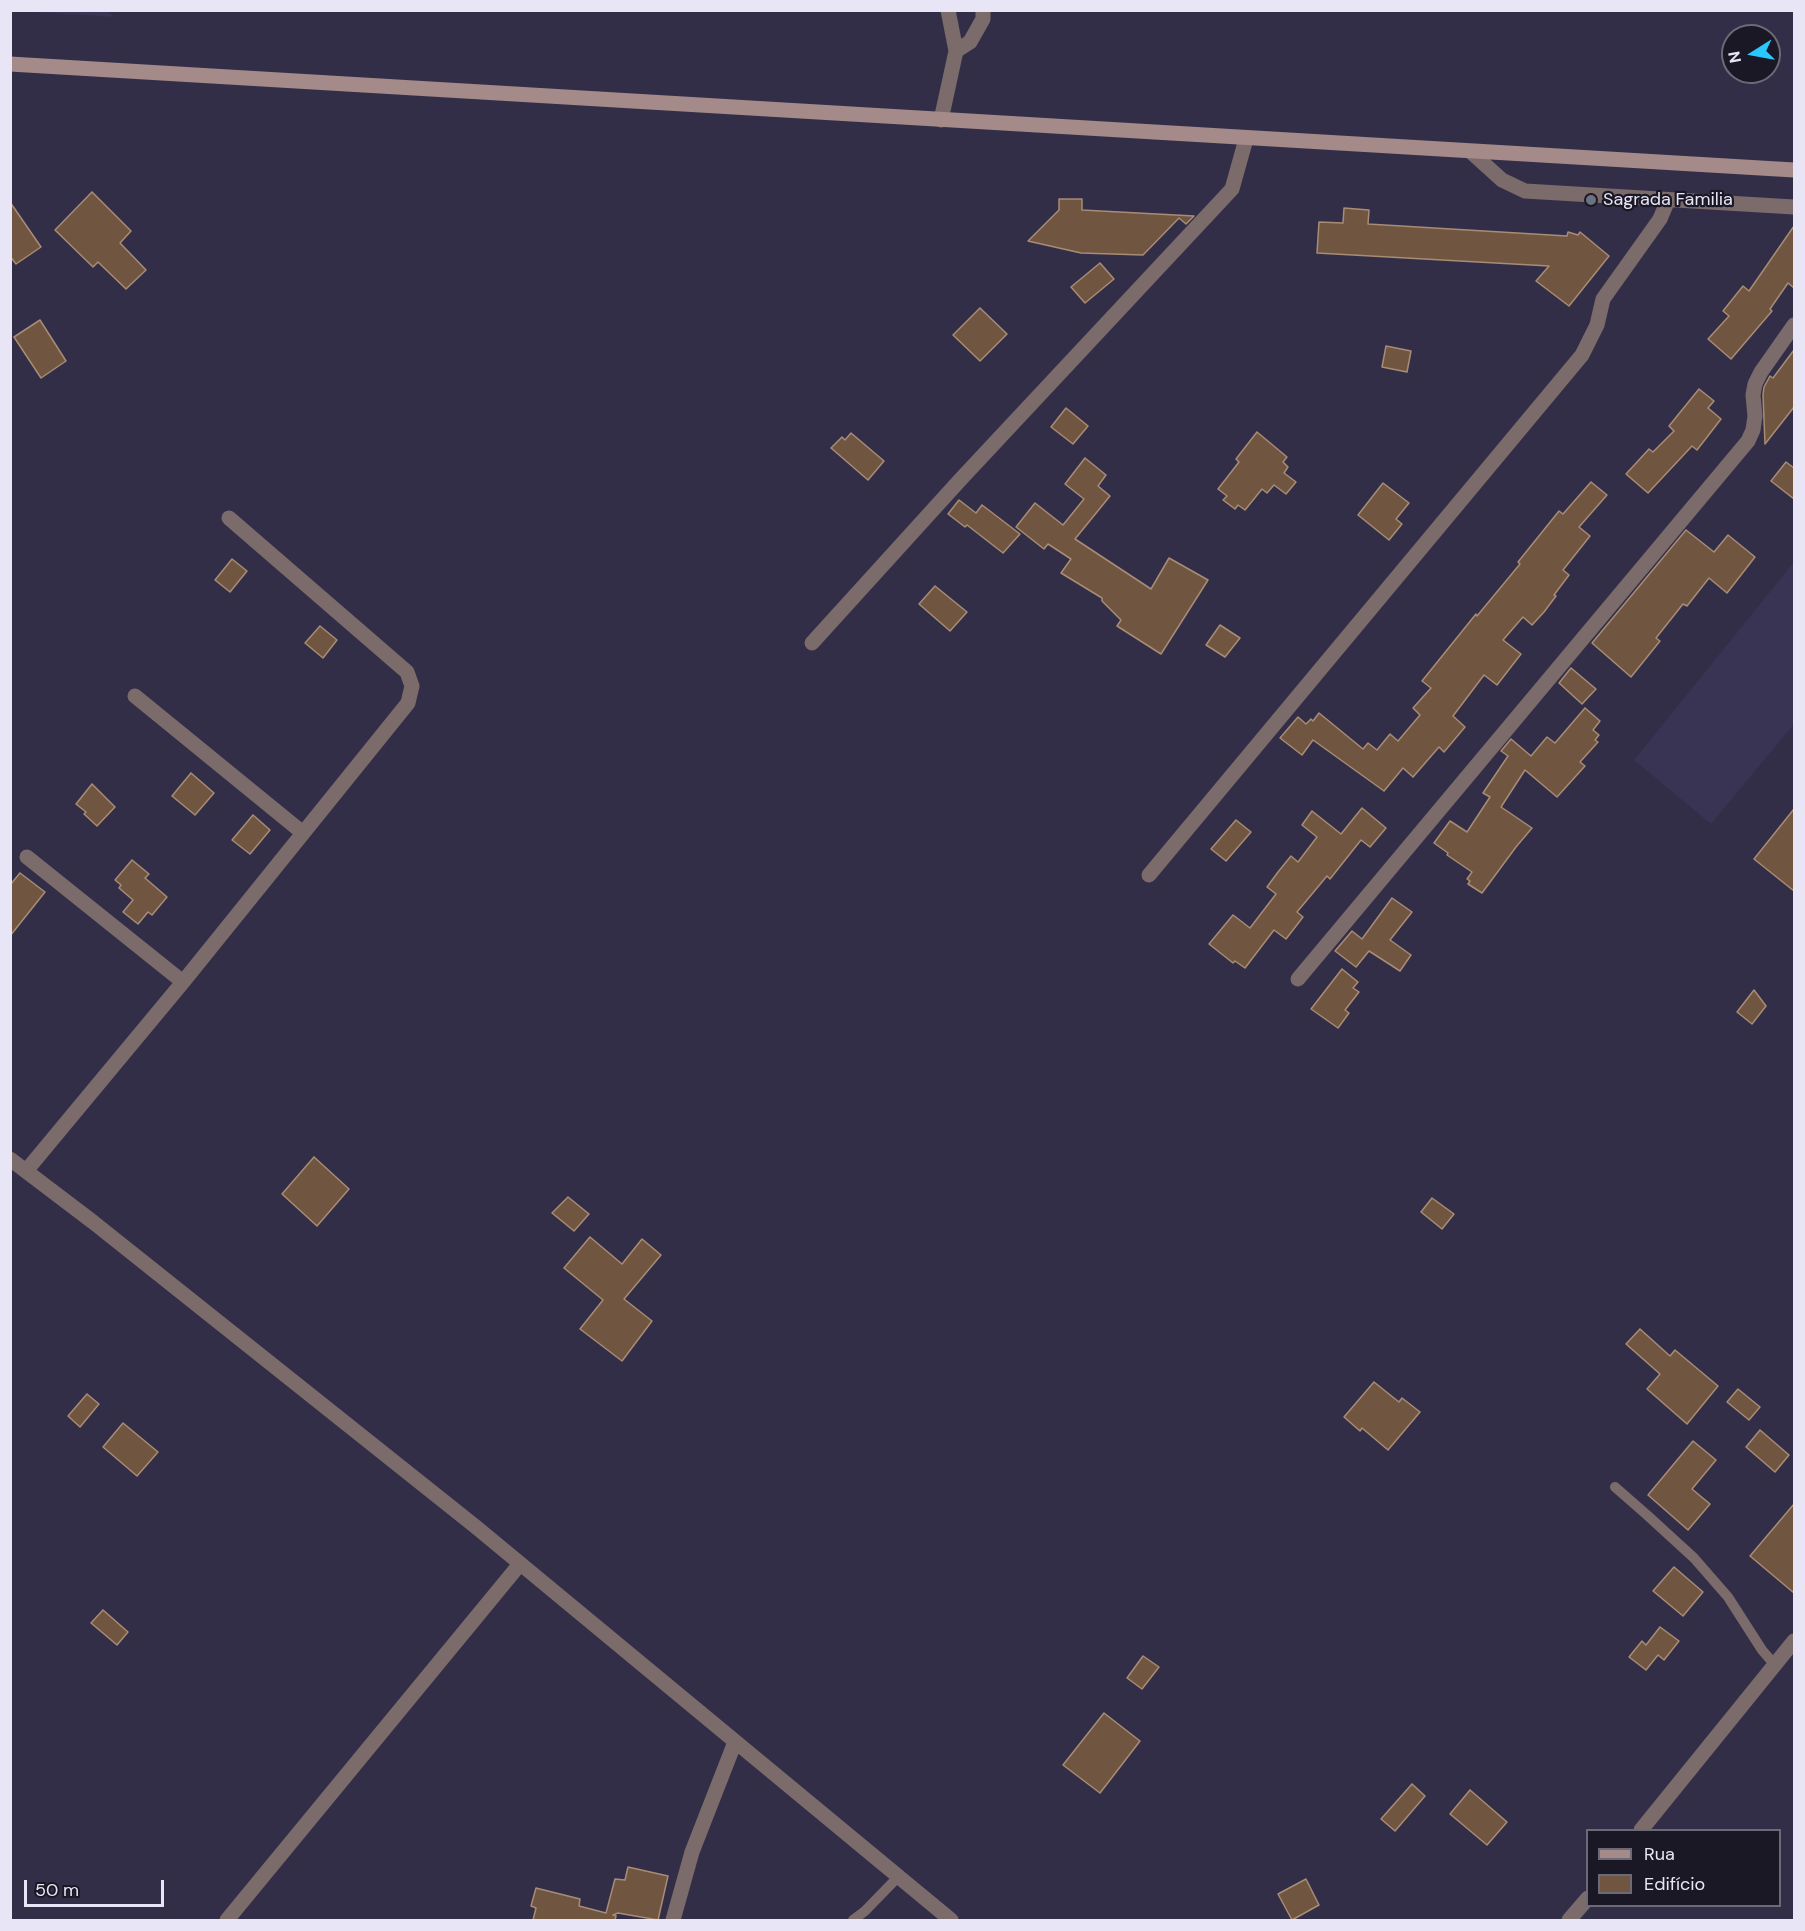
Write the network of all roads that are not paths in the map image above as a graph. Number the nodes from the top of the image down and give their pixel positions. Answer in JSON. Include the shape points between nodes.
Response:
{"nodes":[{"id":1,"x":948,"y":10,"type":"edge"},
{"id":2,"x":983,"y":10,"type":"edge"},
{"id":3,"x":956,"y":51,"type":"junction"},
{"id":4,"x":10,"y":64,"type":"edge"},
{"id":5,"x":941,"y":120,"type":"junction"},
{"id":6,"x":1246,"y":139,"type":"junction"},
{"id":7,"x":1471,"y":152,"type":"junction"},
{"id":8,"x":1794,"y":170,"type":"edge"},
{"id":9,"x":1668,"y":200,"type":"junction"},
{"id":10,"x":1794,"y":207,"type":"edge"},
{"id":11,"x":1794,"y":326,"type":"edge"},
{"id":12,"x":229,"y":518,"type":"dead end"},
{"id":13,"x":812,"y":643,"type":"dead end"},
{"id":14,"x":135,"y":696,"type":"dead end"},
{"id":15,"x":303,"y":833,"type":"junction"},
{"id":16,"x":27,"y":856,"type":"dead end"},
{"id":17,"x":1149,"y":875,"type":"dead end"},
{"id":18,"x":1298,"y":979,"type":"dead end"},
{"id":19,"x":183,"y":982,"type":"junction"},
{"id":20,"x":10,"y":1159,"type":"edge"},
{"id":21,"x":26,"y":1171,"type":"junction"},
{"id":22,"x":1615,"y":1487,"type":"dead end"},
{"id":23,"x":520,"y":1564,"type":"junction"},
{"id":24,"x":1794,"y":1641,"type":"edge"},
{"id":25,"x":1774,"y":1665,"type":"junction"},
{"id":26,"x":735,"y":1742,"type":"junction"},
{"id":27,"x":1642,"y":1829,"type":"edge"},
{"id":28,"x":898,"y":1877,"type":"junction"},
{"id":29,"x":1586,"y":1899,"type":"edge"},
{"id":30,"x":226,"y":1920,"type":"edge"},
{"id":31,"x":673,"y":1920,"type":"edge"},
{"id":32,"x":853,"y":1920,"type":"edge"},
{"id":33,"x":951,"y":1920,"type":"edge"},
{"id":34,"x":1569,"y":1920,"type":"edge"}],
"edges":[{"from":1,"to":3,"type":"street"},
{"from":2,"to":3,"type":"street","via":[[970,42]]},
{"from":3,"to":5,"type":"street"},
{"from":4,"to":5,"type":"main road"},
{"from":5,"to":6,"type":"main road"},
{"from":6,"to":7,"type":"main road"},
{"from":6,"to":13,"type":"street","via":[[1232,189]]},
{"from":7,"to":8,"type":"main road"},
{"from":7,"to":9,"type":"street","via":[[1502,180],[1525,191]]},
{"from":9,"to":10,"type":"street"},
{"from":9,"to":17,"type":"street","via":[[1660,219],[1603,299],[1597,325],[1581,355]]},
{"from":11,"to":18,"type":"street","via":[[1755,384],[1755,416],[1748,441]]},
{"from":12,"to":15,"type":"street","via":[[407,672],[412,686],[408,703]]},
{"from":14,"to":15,"type":"street"},
{"from":15,"to":19,"type":"street"},
{"from":16,"to":19,"type":"street"},
{"from":19,"to":21,"type":"street"},
{"from":20,"to":21,"type":"street"},
{"from":21,"to":23,"type":"street"},
{"from":22,"to":25,"type":"lane","via":[[1694,1558],[1728,1597]]},
{"from":23,"to":26,"type":"street"},
{"from":23,"to":30,"type":"street"},
{"from":24,"to":25,"type":"street"},
{"from":25,"to":27,"type":"street"},
{"from":26,"to":28,"type":"street"},
{"from":26,"to":31,"type":"street","via":[[692,1852]]},
{"from":28,"to":32,"type":"lane"},
{"from":28,"to":33,"type":"street"},
{"from":29,"to":34,"type":"street"}]}
